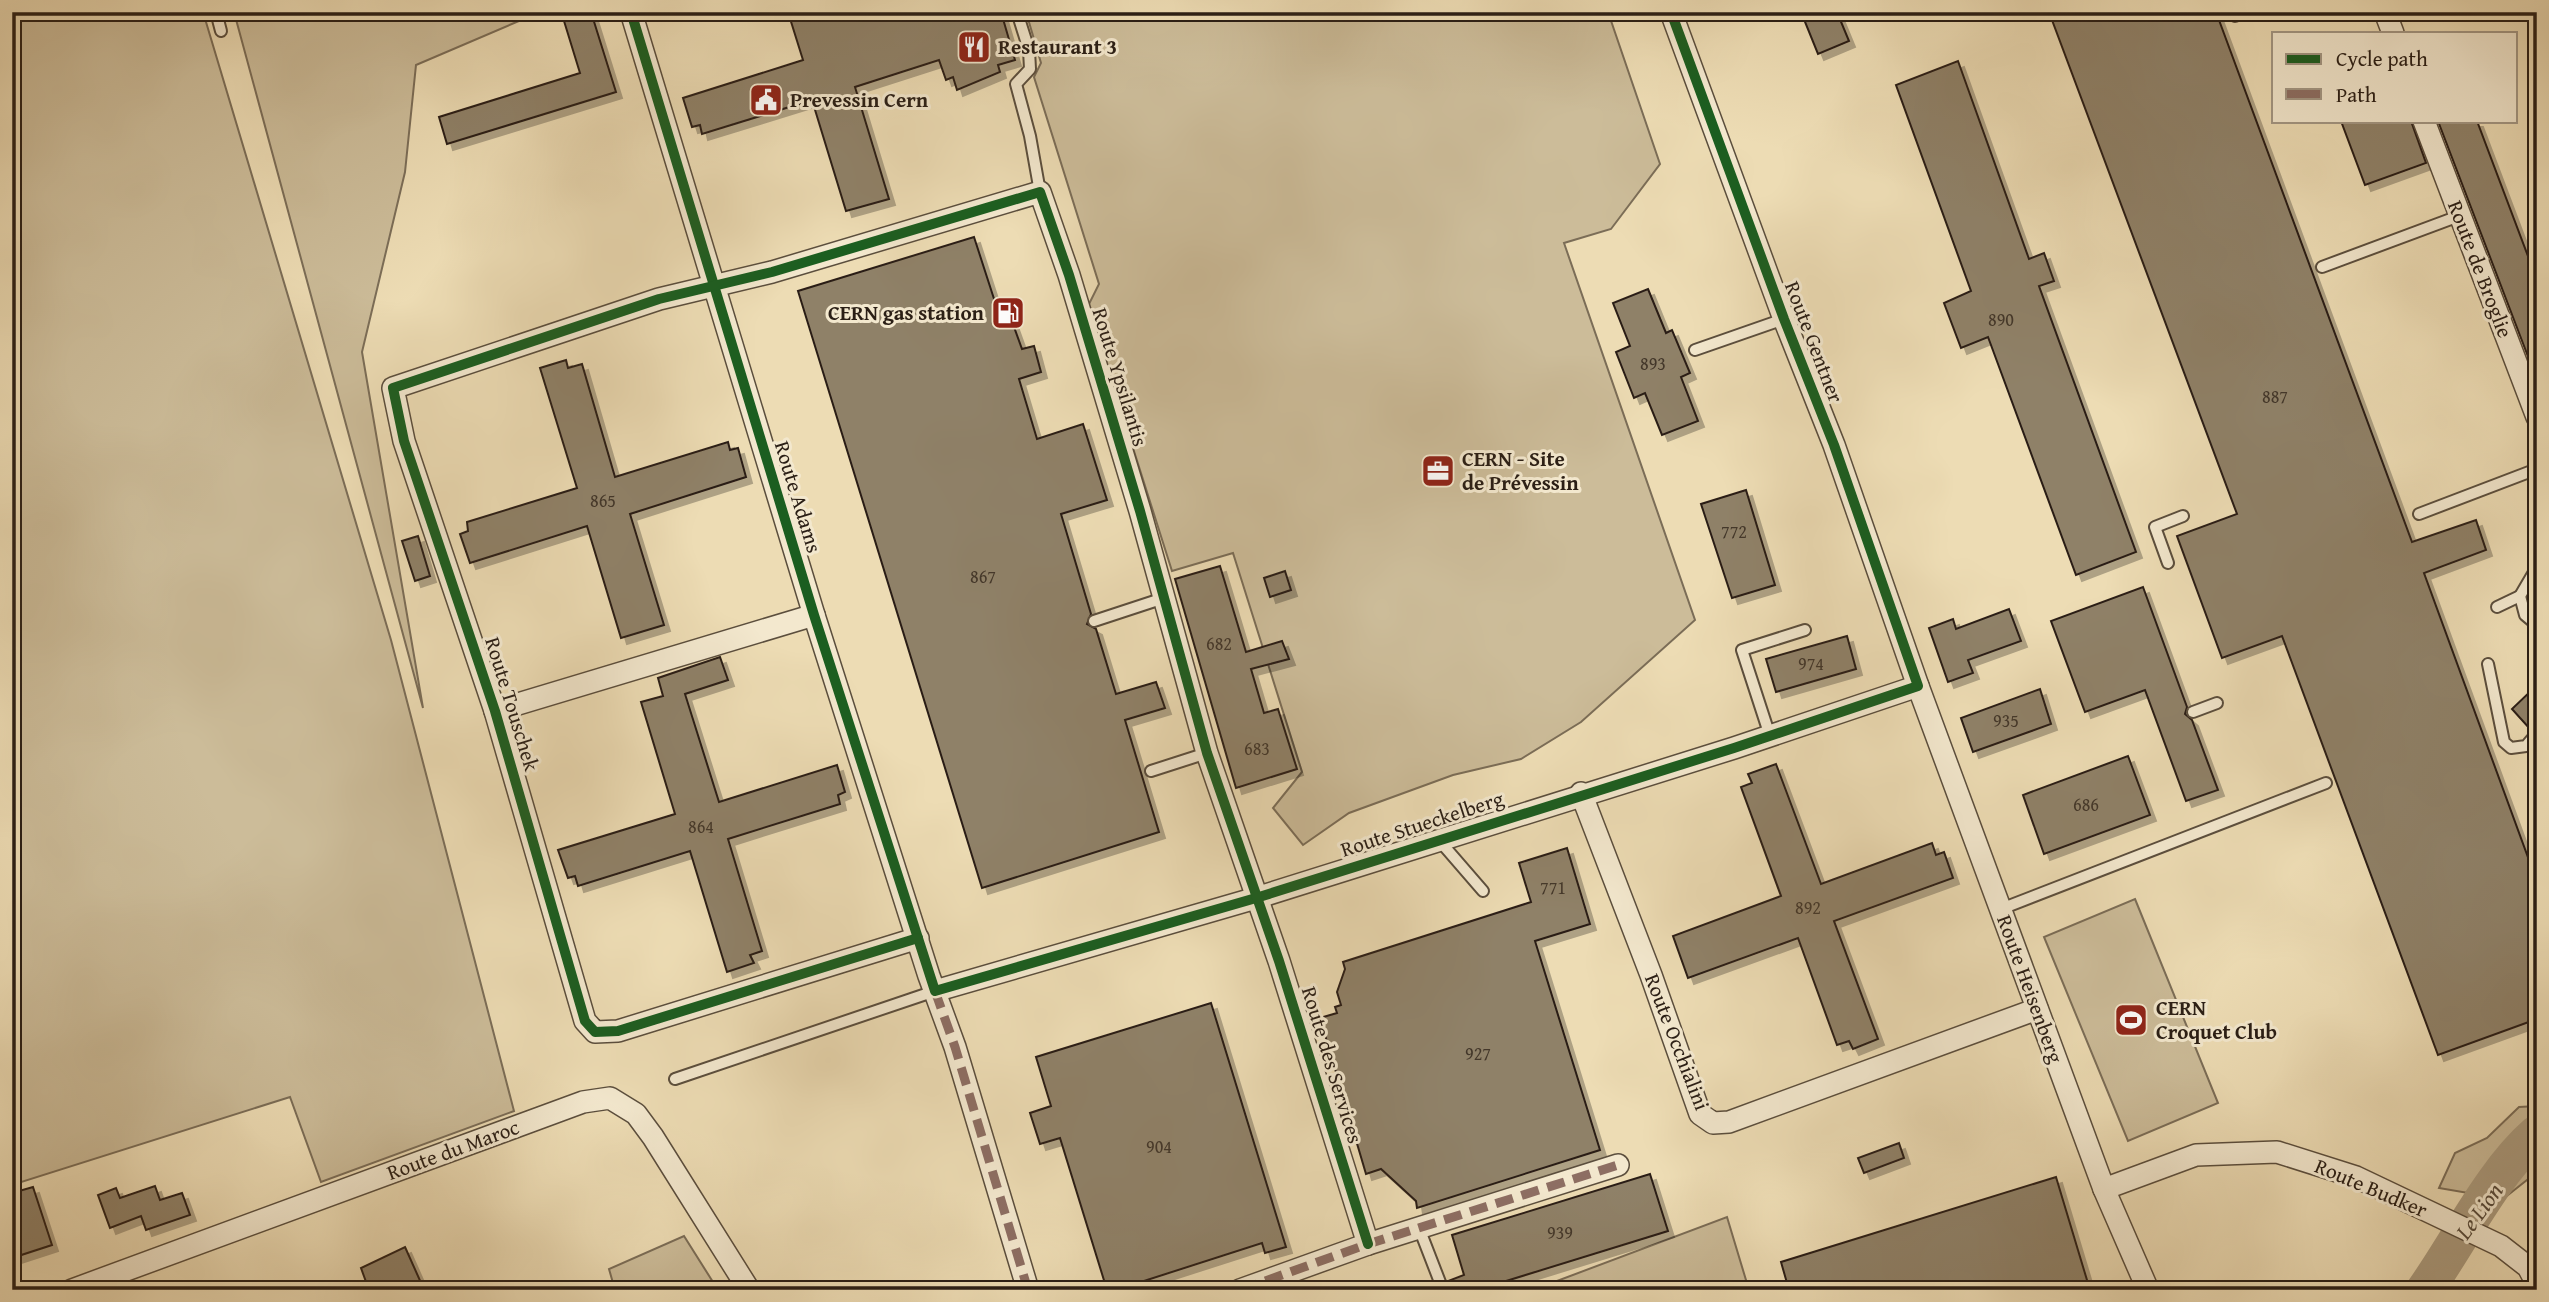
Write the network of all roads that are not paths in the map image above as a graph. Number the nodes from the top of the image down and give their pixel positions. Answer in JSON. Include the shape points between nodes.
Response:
{"nodes":[{"id":1,"x":216,"y":12,"type":"edge"},
{"id":2,"x":631,"y":12,"type":"edge"},
{"id":3,"x":1017,"y":12,"type":"edge"},
{"id":4,"x":1671,"y":12,"type":"edge"},
{"id":5,"x":2385,"y":12,"type":"edge"},
{"id":6,"x":221,"y":31,"type":"dead end"},
{"id":7,"x":2393,"y":32,"type":"edge"},
{"id":8,"x":2424,"y":122,"type":"edge"},
{"id":9,"x":1040,"y":192,"type":"junction"},
{"id":10,"x":2459,"y":216,"type":"junction"},
{"id":11,"x":2322,"y":267,"type":"dead end"},
{"id":12,"x":715,"y":285,"type":"junction"},
{"id":13,"x":1783,"y":319,"type":"junction"},
{"id":14,"x":1695,"y":350,"type":"dead end"},
{"id":15,"x":2537,"y":417,"type":"edge"},
{"id":16,"x":2537,"y":469,"type":"edge"},
{"id":17,"x":2419,"y":514,"type":"dead end"},
{"id":18,"x":2183,"y":516,"type":"dead end"},
{"id":19,"x":2168,"y":563,"type":"dead end"},
{"id":20,"x":2537,"y":567,"type":"edge"},
{"id":21,"x":2520,"y":596,"type":"junction"},
{"id":22,"x":1164,"y":598,"type":"junction"},
{"id":23,"x":2497,"y":607,"type":"dead end"},
{"id":24,"x":814,"y":615,"type":"junction"},
{"id":25,"x":1094,"y":621,"type":"dead end"},
{"id":26,"x":2537,"y":625,"type":"edge"},
{"id":27,"x":1805,"y":630,"type":"dead end"},
{"id":28,"x":2488,"y":664,"type":"dead end"},
{"id":29,"x":1918,"y":686,"type":"junction"},
{"id":30,"x":2217,"y":703,"type":"dead end"},
{"id":31,"x":495,"y":712,"type":"junction"},
{"id":32,"x":2193,"y":712,"type":"dead end"},
{"id":33,"x":2537,"y":733,"type":"edge"},
{"id":34,"x":1770,"y":736,"type":"junction"},
{"id":35,"x":1207,"y":753,"type":"junction"},
{"id":36,"x":1151,"y":771,"type":"dead end"},
{"id":37,"x":2326,"y":783,"type":"dead end"},
{"id":38,"x":1581,"y":793,"type":"junction"},
{"id":39,"x":1438,"y":839,"type":"junction"},
{"id":40,"x":1483,"y":891,"type":"dead end"},
{"id":41,"x":1256,"y":898,"type":"junction"},
{"id":42,"x":2001,"y":909,"type":"junction"},
{"id":43,"x":918,"y":937,"type":"junction"},
{"id":44,"x":935,"y":991,"type":"junction"},
{"id":45,"x":2037,"y":1009,"type":"junction"},
{"id":46,"x":675,"y":1079,"type":"dead end"},
{"id":47,"x":1618,"y":1165,"type":"dead end"},
{"id":48,"x":2104,"y":1189,"type":"junction"},
{"id":49,"x":1419,"y":1228,"type":"junction"},
{"id":50,"x":1368,"y":1244,"type":"junction"},
{"id":51,"x":2537,"y":1284,"type":"edge"},
{"id":52,"x":72,"y":1290,"type":"edge"},
{"id":53,"x":749,"y":1290,"type":"edge"},
{"id":54,"x":1028,"y":1290,"type":"edge"},
{"id":55,"x":1240,"y":1290,"type":"edge"},
{"id":56,"x":1443,"y":1290,"type":"edge"},
{"id":57,"x":2148,"y":1290,"type":"edge"}],
"edges":[{"from":1,"to":6,"type":"lane"},
{"from":2,"to":12,"type":"street","name":"Route Adams"},
{"from":3,"to":9,"type":"lane","via":[[1030,68],[1016,84]]},
{"from":4,"to":13,"type":"street","name":"Route Gentner"},
{"from":5,"to":7,"type":"street"},
{"from":8,"to":10,"type":"street","name":"Route de Broglie"},
{"from":9,"to":12,"type":"street"},
{"from":9,"to":22,"type":"street","name":"Route Ypsilantis"},
{"from":10,"to":11,"type":"lane"},
{"from":10,"to":15,"type":"street","name":"Route de Broglie"},
{"from":12,"to":24,"type":"street","name":"Route Adams"},
{"from":12,"to":31,"type":"street","name":"Route Touschek","via":[[659,299],[393,388],[404,441]]},
{"from":13,"to":14,"type":"lane"},
{"from":13,"to":29,"type":"street","name":"Route Gentner","via":[[1834,444]]},
{"from":16,"to":17,"type":"lane"},
{"from":18,"to":19,"type":"lane","via":[[2155,527]]},
{"from":20,"to":21,"type":"lane"},
{"from":21,"to":23,"type":"lane"},
{"from":21,"to":26,"type":"lane","via":[[2525,615]]},
{"from":22,"to":25,"type":"lane"},
{"from":22,"to":35,"type":"street","name":"Route Ypsilantis"},
{"from":24,"to":31,"type":"street"},
{"from":24,"to":43,"type":"street","name":"Route Adams"},
{"from":27,"to":34,"type":"lane","via":[[1742,650]]},
{"from":28,"to":33,"type":"lane","via":[[2504,743],[2511,748],[2526,746]]},
{"from":29,"to":34,"type":"street","name":"Route Stueckelberg"},
{"from":29,"to":42,"type":"street","name":"Route Heisenberg"},
{"from":30,"to":32,"type":"lane"},
{"from":31,"to":43,"type":"street","name":"Route Touschek","via":[[585,1021],[595,1032],[618,1031]]},
{"from":34,"to":38,"type":"street","name":"Route Stueckelberg"},
{"from":35,"to":36,"type":"lane"},
{"from":35,"to":41,"type":"street","name":"Route Ypsilantis"},
{"from":37,"to":42,"type":"lane"},
{"from":38,"to":39,"type":"street","name":"Route Stueckelberg"},
{"from":38,"to":45,"type":"street","name":"Route Occhialini","via":[[1700,1114],[1713,1123],[1817,1091]]},
{"from":39,"to":40,"type":"lane"},
{"from":39,"to":41,"type":"street","name":"Route Stueckelberg"},
{"from":41,"to":44,"type":"street","name":"Route Stueckelberg"},
{"from":41,"to":50,"type":"street","name":"Route des Services"},
{"from":42,"to":45,"type":"street","name":"Route Heisenberg"},
{"from":43,"to":44,"type":"street","name":"Route Adams"},
{"from":44,"to":46,"type":"lane"},
{"from":44,"to":54,"type":"street"},
{"from":45,"to":48,"type":"street","name":"Route Heisenberg"},
{"from":47,"to":49,"type":"street"},
{"from":48,"to":51,"type":"street","name":"Route Budker","via":[[2196,1155],[2277,1152],[2356,1177],[2501,1247],[2528,1267]]},
{"from":48,"to":57,"type":"street","name":"Route Heisenberg"},
{"from":49,"to":50,"type":"street"},
{"from":49,"to":56,"type":"lane"},
{"from":50,"to":55,"type":"street"},
{"from":52,"to":53,"type":"street","name":"Route du Maroc","via":[[583,1102],[610,1098],[636,1114],[653,1137]]}]}
